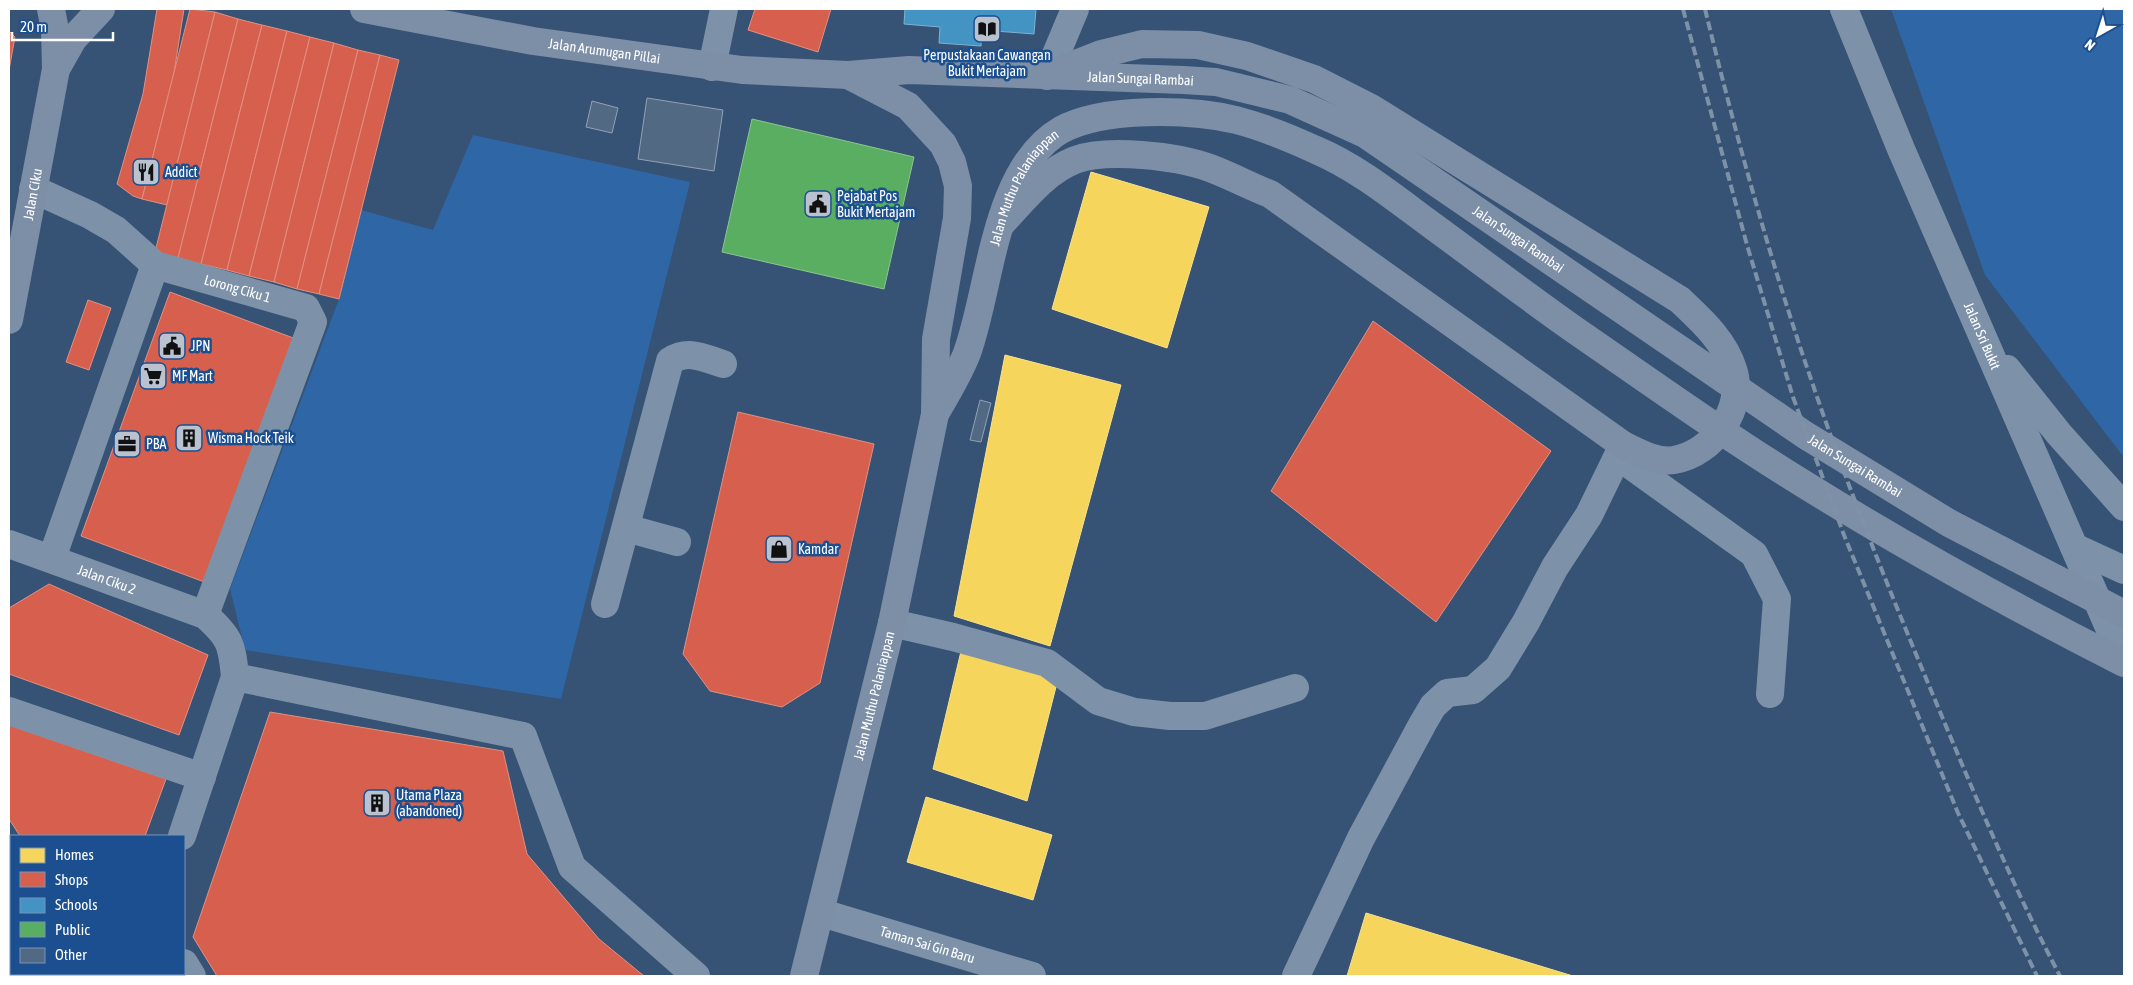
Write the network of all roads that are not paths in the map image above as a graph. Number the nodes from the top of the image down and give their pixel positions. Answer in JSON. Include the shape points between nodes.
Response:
{"nodes":[{"id":1,"x":51,"y":9,"type":"edge"},
{"id":2,"x":101,"y":9,"type":"edge"},
{"id":3,"x":724,"y":9,"type":"edge"},
{"id":4,"x":1075,"y":9,"type":"edge"},
{"id":5,"x":1844,"y":9,"type":"edge"},
{"id":6,"x":379,"y":10,"type":"edge"},
{"id":7,"x":712,"y":67,"type":"junction"},
{"id":8,"x":56,"y":69,"type":"junction"},
{"id":9,"x":848,"y":75,"type":"junction"},
{"id":10,"x":1047,"y":76,"type":"junction"},
{"id":11,"x":33,"y":189,"type":"junction"},
{"id":12,"x":1000,"y":225,"type":"junction"},
{"id":13,"x":155,"y":265,"type":"junction"},
{"id":14,"x":13,"y":279,"type":"edge"},
{"id":15,"x":9,"y":320,"type":"edge"},
{"id":16,"x":1985,"y":343,"type":"junction"},
{"id":17,"x":723,"y":364,"type":"dead end"},
{"id":18,"x":935,"y":414,"type":"junction"},
{"id":19,"x":1621,"y":451,"type":"junction"},
{"id":20,"x":2121,"y":494,"type":"edge"},
{"id":21,"x":626,"y":528,"type":"junction"},
{"id":22,"x":678,"y":542,"type":"dead end"},
{"id":23,"x":9,"y":544,"type":"edge"},
{"id":24,"x":2074,"y":547,"type":"junction"},
{"id":25,"x":52,"y":558,"type":"junction"},
{"id":26,"x":2124,"y":570,"type":"edge"},
{"id":27,"x":605,"y":604,"type":"dead end"},
{"id":28,"x":2124,"y":614,"type":"edge"},
{"id":29,"x":205,"y":615,"type":"junction"},
{"id":30,"x":892,"y":623,"type":"junction"},
{"id":31,"x":2124,"y":662,"type":"edge"},
{"id":32,"x":235,"y":677,"type":"junction"},
{"id":33,"x":1295,"y":688,"type":"dead end"},
{"id":34,"x":1770,"y":694,"type":"dead end"},
{"id":35,"x":9,"y":711,"type":"edge"},
{"id":36,"x":202,"y":777,"type":"junction"},
{"id":37,"x":182,"y":835,"type":"edge"},
{"id":38,"x":822,"y":913,"type":"junction"},
{"id":39,"x":185,"y":965,"type":"edge"},
{"id":40,"x":192,"y":976,"type":"edge"},
{"id":41,"x":696,"y":976,"type":"edge"},
{"id":42,"x":804,"y":976,"type":"edge"},
{"id":43,"x":1032,"y":976,"type":"edge"},
{"id":44,"x":1296,"y":976,"type":"edge"}],
"edges":[{"from":1,"to":8,"type":"main road"},
{"from":2,"to":8,"type":"main road","via":[[73,39]]},
{"from":3,"to":7,"type":"street"},
{"from":4,"to":10,"type":"street"},
{"from":5,"to":16,"type":"street","name":"Jalan Sri Bukit"},
{"from":6,"to":7,"type":"main road","name":"Jalan Arumugan Pillai","via":[[533,42]]},
{"from":7,"to":9,"type":"main road","name":"Jalan Arumugan Pillai"},
{"from":8,"to":11,"type":"main road","name":"Jalan Ciku"},
{"from":9,"to":10,"type":"main road","name":"Jalan Sungai Rambai","via":[[909,70]]},
{"from":9,"to":18,"type":"main road","name":"Jalan Muthu Palaniappan","via":[[908,106],[943,144],[952,162],[958,186],[957,218],[936,339]]},
{"from":10,"to":19,"type":"main road","via":[[1101,54],[1142,44],[1198,44],[1247,56],[1314,79],[1372,108],[1680,300],[1724,349],[1734,370],[1737,393],[1730,416],[1694,453],[1673,461]]},
{"from":10,"to":28,"type":"main road","name":"Jalan Sungai Rambai","via":[[1216,82],[1290,100],[1365,134],[1805,435],[1949,523]]},
{"from":11,"to":13,"type":"street","via":[[116,230]]},
{"from":11,"to":14,"type":"main road","name":"Jalan Ciku"},
{"from":12,"to":18,"type":"main road","name":"Jalan Muthu Palaniappan","via":[[968,350]]},
{"from":12,"to":19,"type":"main road","via":[[1046,177],[1075,160],[1117,154],[1162,158],[1209,168],[1270,194]]},
{"from":12,"to":31,"type":"main road","name":"Jalan Muthu Palaniappan","via":[[1018,179],[1035,150],[1061,131],[1081,122],[1110,115],[1191,114],[1235,120],[1277,133],[1321,152],[1376,184],[1580,333],[1804,484],[1931,561]]},
{"from":13,"to":25,"type":"street"},
{"from":13,"to":29,"type":"street","name":"Lorong Ciku 1","via":[[306,308],[313,322]]},
{"from":14,"to":15,"type":"main road","name":"Jalan Ciku"},
{"from":16,"to":20,"type":"street","via":[[2059,434]]},
{"from":16,"to":24,"type":"street","name":"Jalan Sri Bukit"},
{"from":17,"to":21,"type":"street","via":[[679,354],[670,361]]},
{"from":18,"to":30,"type":"main road","name":"Jalan Muthu Palaniappan"},
{"from":19,"to":34,"type":"street","via":[[1754,554],[1777,599]]},
{"from":19,"to":44,"type":"street","via":[[1589,515],[1555,567],[1498,668],[1473,690],[1447,693],[1433,706],[1361,838]]},
{"from":21,"to":22,"type":"street"},
{"from":21,"to":27,"type":"street"},
{"from":23,"to":25,"type":"street","name":"Jalan Ciku 2"},
{"from":24,"to":26,"type":"street"},
{"from":24,"to":31,"type":"street","name":"Jalan Sri Bukit"},
{"from":25,"to":29,"type":"street","name":"Jalan Ciku 2"},
{"from":29,"to":32,"type":"street","via":[[223,631],[233,653]]},
{"from":30,"to":33,"type":"street","via":[[1047,663],[1098,701],[1134,712],[1205,716]]},
{"from":30,"to":38,"type":"main road","name":"Jalan Muthu Palaniappan"},
{"from":32,"to":36,"type":"street"},
{"from":32,"to":41,"type":"street","via":[[523,736],[572,867]]},
{"from":35,"to":36,"type":"street"},
{"from":36,"to":37,"type":"street"},
{"from":38,"to":42,"type":"main road","name":"Jalan Muthu Palaniappan"},
{"from":38,"to":43,"type":"street","name":"Taman Sai Gin Baru"},
{"from":39,"to":40,"type":"street"}]}
